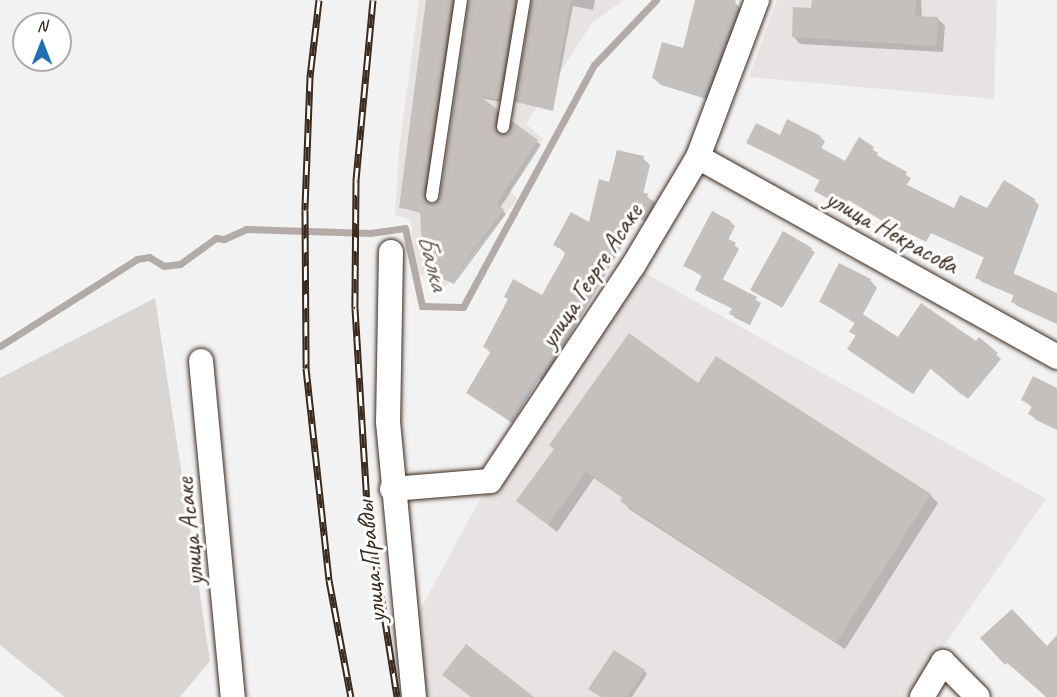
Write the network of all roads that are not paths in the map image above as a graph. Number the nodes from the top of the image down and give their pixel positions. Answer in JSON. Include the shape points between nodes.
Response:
{"nodes":[{"id":1,"x":460,"y":0,"type":"edge"},
{"id":2,"x":524,"y":0,"type":"edge"},
{"id":3,"x":757,"y":0,"type":"edge"},
{"id":4,"x":503,"y":127,"type":"dead end"},
{"id":5,"x":698,"y":157,"type":"junction"},
{"id":6,"x":432,"y":196,"type":"dead end"},
{"id":7,"x":391,"y":252,"type":"dead end"},
{"id":8,"x":1057,"y":357,"type":"edge"},
{"id":9,"x":201,"y":361,"type":"dead end"},
{"id":10,"x":392,"y":489,"type":"junction"},
{"id":11,"x":232,"y":697,"type":"edge"},
{"id":12,"x":414,"y":697,"type":"edge"},
{"id":13,"x":922,"y":697,"type":"edge"},
{"id":14,"x":978,"y":697,"type":"edge"}],
"edges":[{"from":1,"to":6,"type":"lane"},
{"from":2,"to":4,"type":"lane"},
{"from":3,"to":5,"type":"street","name":"улица Георге Асаке"},
{"from":5,"to":8,"type":"street","name":"улица Некрасова"},
{"from":5,"to":10,"type":"street","name":"улица Георге Асаке","via":[[633,266],[490,481]]},
{"from":7,"to":10,"type":"street","name":"улица Правды","via":[[388,422]]},
{"from":9,"to":11,"type":"street","name":"улица Асаке"},
{"from":10,"to":12,"type":"street","name":"улица Правды"},
{"from":13,"to":14,"type":"street","via":[[943,662]]}]}
